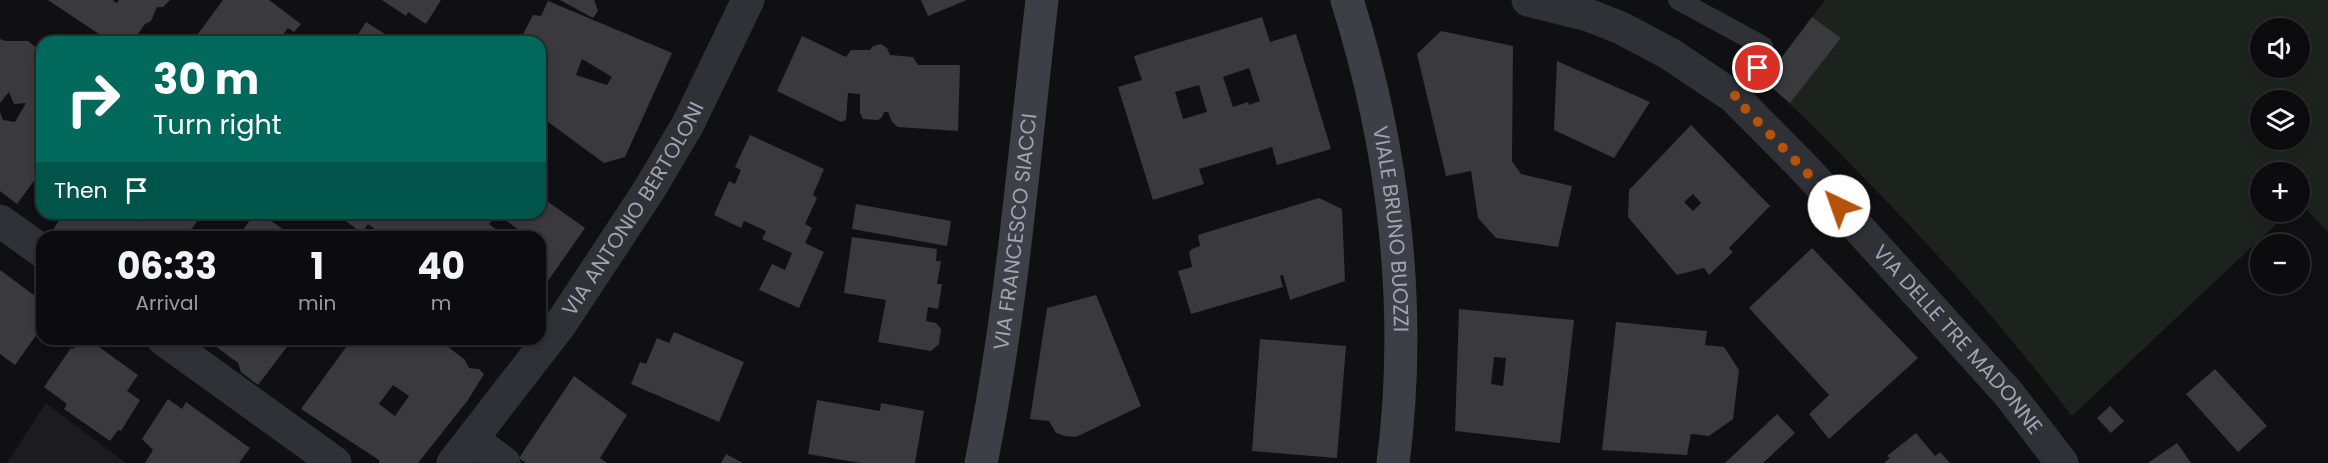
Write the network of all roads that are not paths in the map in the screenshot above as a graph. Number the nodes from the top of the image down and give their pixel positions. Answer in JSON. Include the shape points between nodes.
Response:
{"nodes":[{"id":1,"x":748,"y":0,"type":"edge"},
{"id":2,"x":1042,"y":0,"type":"edge"},
{"id":3,"x":1347,"y":0,"type":"edge"},
{"id":4,"x":1528,"y":0,"type":"edge"},
{"id":5,"x":1678,"y":0,"type":"edge"},
{"id":6,"x":1734,"y":97,"type":"junction"},
{"id":7,"x":0,"y":221,"type":"edge"},
{"id":8,"x":36,"y":247,"type":"edge"},
{"id":9,"x":546,"y":343,"type":"edge"},
{"id":10,"x":171,"y":345,"type":"edge"},
{"id":11,"x":545,"y":345,"type":"edge"},
{"id":12,"x":463,"y":451,"type":"edge"},
{"id":13,"x":335,"y":463,"type":"edge"},
{"id":14,"x":504,"y":463,"type":"edge"},
{"id":15,"x":981,"y":463,"type":"edge"},
{"id":16,"x":1393,"y":463,"type":"edge"},
{"id":17,"x":2062,"y":463,"type":"edge"}],
"edges":[{"from":1,"to":9,"type":"street","name":"VIA ANTONIO BERTOLONI","via":[[688,124]]},
{"from":2,"to":15,"type":"street","name":"VIA FRANCESCO SIACCI","via":[[1004,323]]},
{"from":3,"to":16,"type":"street","name":"VIALE BRUNO BUOZZI","via":[[1370,86],[1396,236],[1400,382]]},
{"from":4,"to":6,"type":"street","name":"VIA DELLE TRE MADONNE","via":[[1621,28],[1670,54]]},
{"from":5,"to":6,"type":"lane","via":[[1763,46],[1758,68]]},
{"from":6,"to":17,"type":"street","name":"VIA DELLE TRE MADONNE","via":[[1808,172],[2007,393]]},
{"from":7,"to":8,"type":"street"},
{"from":10,"to":13,"type":"street"},
{"from":11,"to":12,"type":"street","name":"VIA ANTONIO BERTOLONI"},
{"from":12,"to":14,"type":"street"}]}
